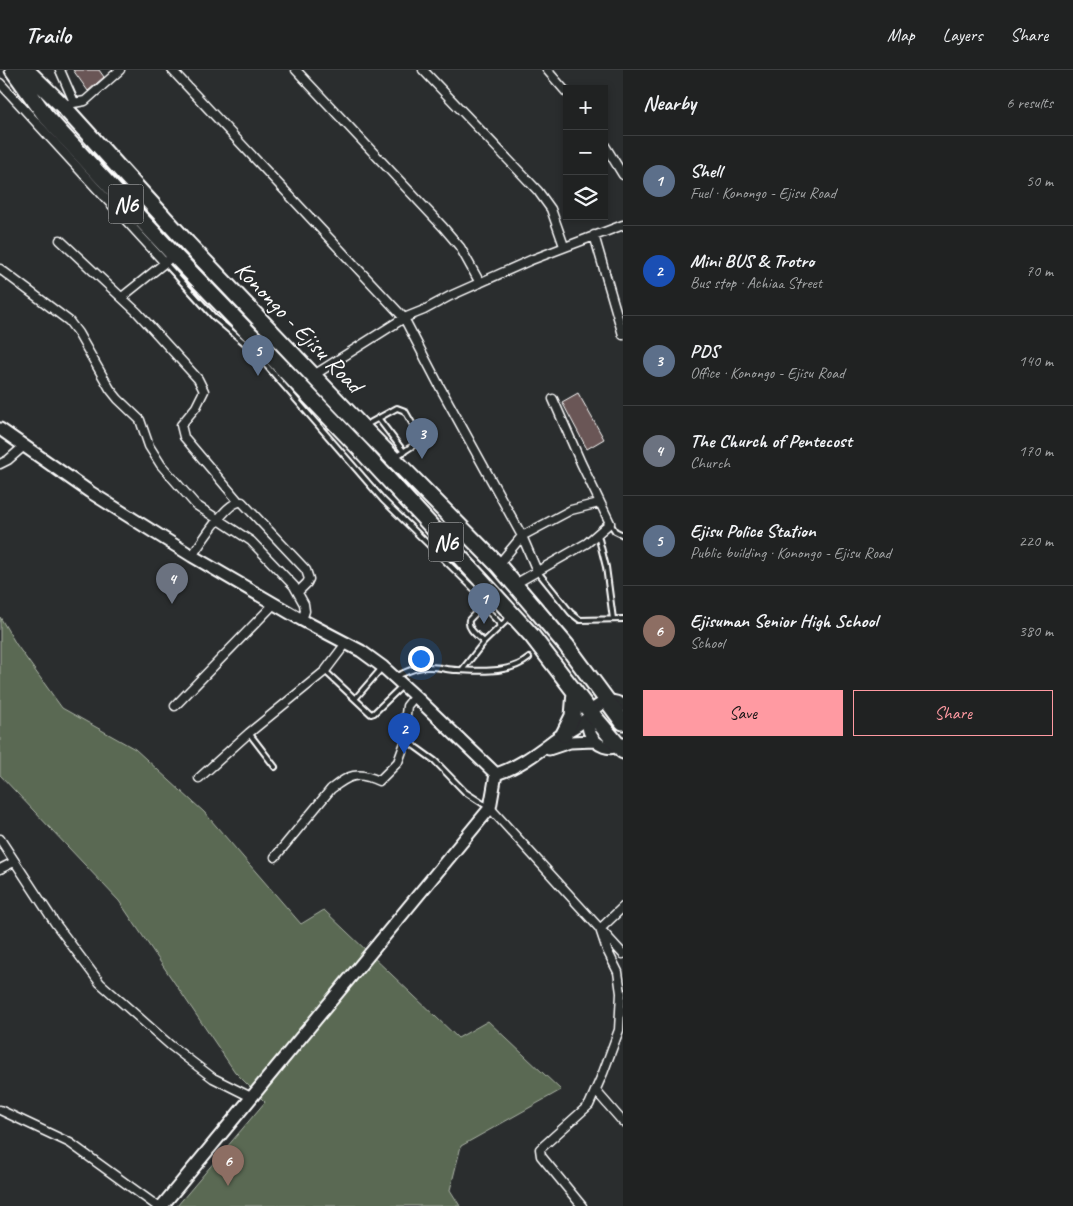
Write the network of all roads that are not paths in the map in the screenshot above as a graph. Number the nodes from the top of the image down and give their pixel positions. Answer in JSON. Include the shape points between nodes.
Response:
{"nodes":[{"id":1,"x":13,"y":70,"type":"edge"},
{"id":2,"x":26,"y":70,"type":"edge"},
{"id":3,"x":60,"y":70,"type":"edge"},
{"id":4,"x":120,"y":70,"type":"edge"},
{"id":5,"x":172,"y":70,"type":"edge"},
{"id":6,"x":296,"y":70,"type":"edge"},
{"id":7,"x":423,"y":70,"type":"edge"},
{"id":8,"x":547,"y":70,"type":"edge"},
{"id":9,"x":0,"y":83,"type":"edge"},
{"id":10,"x":563,"y":88,"type":"edge"},
{"id":11,"x":68,"y":104,"type":"junction"},
{"id":12,"x":608,"y":151,"type":"edge"},
{"id":13,"x":623,"y":175,"type":"edge"},
{"id":14,"x":623,"y":225,"type":"edge"},
{"id":15,"x":594,"y":235,"type":"junction"},
{"id":16,"x":60,"y":240,"type":"dead end"},
{"id":17,"x":564,"y":246,"type":"junction"},
{"id":18,"x":169,"y":259,"type":"junction"},
{"id":19,"x":0,"y":269,"type":"edge"},
{"id":20,"x":480,"y":283,"type":"junction"},
{"id":21,"x":122,"y":296,"type":"junction"},
{"id":22,"x":404,"y":318,"type":"junction"},
{"id":23,"x":623,"y":335,"type":"edge"},
{"id":24,"x":314,"y":375,"type":"junction"},
{"id":25,"x":552,"y":399,"type":"dead end"},
{"id":26,"x":378,"y":418,"type":"junction"},
{"id":27,"x":362,"y":428,"type":"junction"},
{"id":28,"x":0,"y":429,"type":"edge"},
{"id":29,"x":24,"y":446,"type":"junction"},
{"id":30,"x":399,"y":455,"type":"junction"},
{"id":31,"x":0,"y":464,"type":"edge"},
{"id":32,"x":239,"y":502,"type":"junction"},
{"id":33,"x":599,"y":503,"type":"junction"},
{"id":34,"x":218,"y":519,"type":"junction"},
{"id":35,"x":610,"y":524,"type":"junction"},
{"id":36,"x":598,"y":535,"type":"junction"},
{"id":37,"x":623,"y":535,"type":"edge"},
{"id":38,"x":522,"y":536,"type":"junction"},
{"id":39,"x":192,"y":556,"type":"junction"},
{"id":40,"x":498,"y":565,"type":"junction"},
{"id":41,"x":537,"y":571,"type":"junction"},
{"id":42,"x":515,"y":584,"type":"junction"},
{"id":43,"x":491,"y":591,"type":"junction"},
{"id":44,"x":298,"y":592,"type":"junction"},
{"id":45,"x":274,"y":604,"type":"junction"},
{"id":46,"x":483,"y":606,"type":"junction"},
{"id":47,"x":512,"y":615,"type":"junction"},
{"id":48,"x":613,"y":619,"type":"junction"},
{"id":49,"x":623,"y":619,"type":"edge"},
{"id":50,"x":302,"y":620,"type":"junction"},
{"id":51,"x":501,"y":625,"type":"junction"},
{"id":52,"x":347,"y":642,"type":"junction"},
{"id":53,"x":484,"y":642,"type":"junction"},
{"id":54,"x":529,"y":658,"type":"dead end"},
{"id":55,"x":383,"y":667,"type":"junction"},
{"id":56,"x":462,"y":670,"type":"junction"},
{"id":57,"x":325,"y":671,"type":"junction"},
{"id":58,"x":394,"y":677,"type":"junction"},
{"id":59,"x":402,"y":686,"type":"junction"},
{"id":60,"x":575,"y":692,"type":"junction"},
{"id":61,"x":415,"y":696,"type":"junction"},
{"id":62,"x":354,"y":699,"type":"junction"},
{"id":63,"x":608,"y":702,"type":"junction"},
{"id":64,"x":623,"y":705,"type":"edge"},
{"id":65,"x":175,"y":706,"type":"dead end"},
{"id":66,"x":590,"y":715,"type":"junction"},
{"id":67,"x":623,"y":722,"type":"edge"},
{"id":68,"x":248,"y":733,"type":"junction"},
{"id":69,"x":564,"y":734,"type":"junction"},
{"id":70,"x":406,"y":740,"type":"junction"},
{"id":71,"x":594,"y":741,"type":"junction"},
{"id":72,"x":622,"y":747,"type":"edge"},
{"id":73,"x":542,"y":750,"type":"junction"},
{"id":74,"x":275,"y":767,"type":"dead end"},
{"id":75,"x":496,"y":774,"type":"junction"},
{"id":76,"x":199,"y":778,"type":"dead end"},
{"id":77,"x":490,"y":808,"type":"junction"},
{"id":78,"x":0,"y":839,"type":"edge"},
{"id":79,"x":276,"y":857,"type":"dead end"},
{"id":80,"x":14,"y":862,"type":"junction"},
{"id":81,"x":0,"y":869,"type":"edge"},
{"id":82,"x":623,"y":907,"type":"edge"},
{"id":83,"x":600,"y":929,"type":"junction"},
{"id":84,"x":623,"y":954,"type":"edge"},
{"id":85,"x":596,"y":1091,"type":"junction"},
{"id":86,"x":251,"y":1098,"type":"junction"},
{"id":87,"x":0,"y":1110,"type":"edge"},
{"id":88,"x":623,"y":1122,"type":"edge"},
{"id":89,"x":157,"y":1206,"type":"edge"},
{"id":90,"x":162,"y":1206,"type":"edge"},
{"id":91,"x":582,"y":1206,"type":"edge"}],
"edges":[{"from":1,"to":18,"type":"highway","name":"Konongo - Ejisu Road","number":"N6","via":[[45,115]]},
{"from":2,"to":11,"type":"highway","name":"Konongo - Ejisu Road","number":"N6"},
{"from":3,"to":11,"type":"street"},
{"from":4,"to":11,"type":"street","via":[[88,100]]},
{"from":5,"to":22,"type":"street"},
{"from":6,"to":20,"type":"street","via":[[443,227],[460,247]]},
{"from":7,"to":17,"type":"street","via":[[538,191],[551,209]]},
{"from":8,"to":10,"type":"street"},
{"from":9,"to":18,"type":"street"},
{"from":11,"to":24,"type":"highway","name":"Konongo - Ejisu Road","number":"N6","via":[[187,243]]},
{"from":12,"to":13,"type":"street"},
{"from":14,"to":15,"type":"street"},
{"from":15,"to":17,"type":"street"},
{"from":15,"to":23,"type":"street"},
{"from":16,"to":21,"type":"street"},
{"from":17,"to":20,"type":"street"},
{"from":18,"to":21,"type":"street"},
{"from":18,"to":43,"type":"highway","name":"Konongo - Ejisu Road","number":"N6","via":[[360,449]]},
{"from":19,"to":34,"type":"street","via":[[69,320],[110,389],[140,420],[149,446],[161,465],[196,505]]},
{"from":20,"to":22,"type":"street"},
{"from":21,"to":32,"type":"street","via":[[198,379],[204,391],[181,425],[184,437]]},
{"from":22,"to":24,"type":"street"},
{"from":22,"to":38,"type":"street"},
{"from":24,"to":27,"type":"highway","name":"Konongo - Ejisu Road","number":"N6"},
{"from":25,"to":33,"type":"street"},
{"from":26,"to":27,"type":"lane"},
{"from":26,"to":30,"type":"lane"},
{"from":26,"to":30,"type":"lane","via":[[397,408],[405,411],[420,437],[420,441]]},
{"from":27,"to":30,"type":"highway","name":"Konongo - Ejisu Road","number":"N6"},
{"from":28,"to":29,"type":"main road"},
{"from":29,"to":31,"type":"street"},
{"from":29,"to":39,"type":"main road"},
{"from":30,"to":40,"type":"highway","name":"Konongo - Ejisu Road","number":"N6"},
{"from":32,"to":34,"type":"street","via":[[235,502]]},
{"from":32,"to":44,"type":"street","via":[[306,570],[309,579]]},
{"from":33,"to":35,"type":"street"},
{"from":33,"to":38,"type":"street","via":[[571,510]]},
{"from":34,"to":39,"type":"street"},
{"from":34,"to":44,"type":"street","via":[[251,541]]},
{"from":35,"to":36,"type":"street"},
{"from":35,"to":37,"type":"lane"},
{"from":36,"to":41,"type":"street"},
{"from":36,"to":48,"type":"lane"},
{"from":38,"to":40,"type":"street"},
{"from":38,"to":41,"type":"street"},
{"from":39,"to":45,"type":"main road"},
{"from":40,"to":42,"type":"highway","name":"Konongo - Ejisu Road","number":"N6"},
{"from":41,"to":42,"type":"street"},
{"from":41,"to":48,"type":"lane","via":[[580,620]]},
{"from":42,"to":63,"type":"highway","name":"Konongo - Ejisu Road","number":"N6"},
{"from":43,"to":46,"type":"lane"},
{"from":43,"to":47,"type":"highway","name":"Konongo - Ejisu Road","number":"N6"},
{"from":44,"to":50,"type":"street","via":[[305,611]]},
{"from":45,"to":50,"type":"main road"},
{"from":45,"to":65,"type":"street"},
{"from":46,"to":51,"type":"lane"},
{"from":46,"to":53,"type":"lane","via":[[468,624]]},
{"from":47,"to":51,"type":"lane"},
{"from":47,"to":60,"type":"highway","name":"Konongo - Ejisu Road","number":"N6"},
{"from":48,"to":49,"type":"lane"},
{"from":50,"to":52,"type":"main road"},
{"from":51,"to":53,"type":"lane"},
{"from":52,"to":55,"type":"main road"},
{"from":52,"to":57,"type":"street"},
{"from":53,"to":56,"type":"lane"},
{"from":54,"to":56,"type":"lane","via":[[524,663],[500,670]]},
{"from":55,"to":58,"type":"main road"},
{"from":55,"to":62,"type":"lane"},
{"from":56,"to":58,"type":"lane","via":[[429,667],[412,669]]},
{"from":57,"to":62,"type":"lane"},
{"from":57,"to":68,"type":"street"},
{"from":58,"to":59,"type":"main road"},
{"from":59,"to":61,"type":"main road"},
{"from":59,"to":62,"type":"lane","via":[[374,714]]},
{"from":60,"to":66,"type":"highway","name":"Konongo - Ejisu Road","number":"N6"},
{"from":60,"to":69,"type":"highway","via":[[573,716]]},
{"from":61,"to":70,"type":"street","via":[[408,706]]},
{"from":61,"to":75,"type":"main road"},
{"from":63,"to":64,"type":"main road"},
{"from":63,"to":66,"type":"main road","via":[[598,705]]},
{"from":63,"to":67,"type":"highway","number":"N6"},
{"from":66,"to":69,"type":"main road"},
{"from":66,"to":71,"type":"main road","name":"Konongo - Ejisu Road","via":[[588,730]]},
{"from":66,"to":72,"type":"highway","name":"Konongo - Ejisu Road","number":"N6"},
{"from":68,"to":74,"type":"lane"},
{"from":68,"to":76,"type":"street"},
{"from":69,"to":73,"type":"main road"},
{"from":70,"to":77,"type":"lane","via":[[465,792]]},
{"from":70,"to":79,"type":"street","via":[[398,762],[378,782],[365,775],[354,776],[331,789]]},
{"from":71,"to":72,"type":"main road","name":"Konongo - Ejisu Road","via":[[606,747]]},
{"from":71,"to":73,"type":"main road","via":[[570,742]]},
{"from":73,"to":75,"type":"main road"},
{"from":75,"to":77,"type":"main road"},
{"from":77,"to":83,"type":"street"},
{"from":77,"to":86,"type":"main road"},
{"from":78,"to":80,"type":"street"},
{"from":80,"to":81,"type":"street"},
{"from":80,"to":86,"type":"street","via":[[100,983],[212,1078]]},
{"from":82,"to":83,"type":"street"},
{"from":83,"to":84,"type":"street"},
{"from":83,"to":85,"type":"street","via":[[618,972],[621,993],[619,1030]]},
{"from":85,"to":88,"type":"street"},
{"from":85,"to":91,"type":"street","via":[[589,1105],[540,1149],[541,1156]]},
{"from":86,"to":90,"type":"main road"},
{"from":87,"to":89,"type":"street","via":[[70,1144]]}]}
